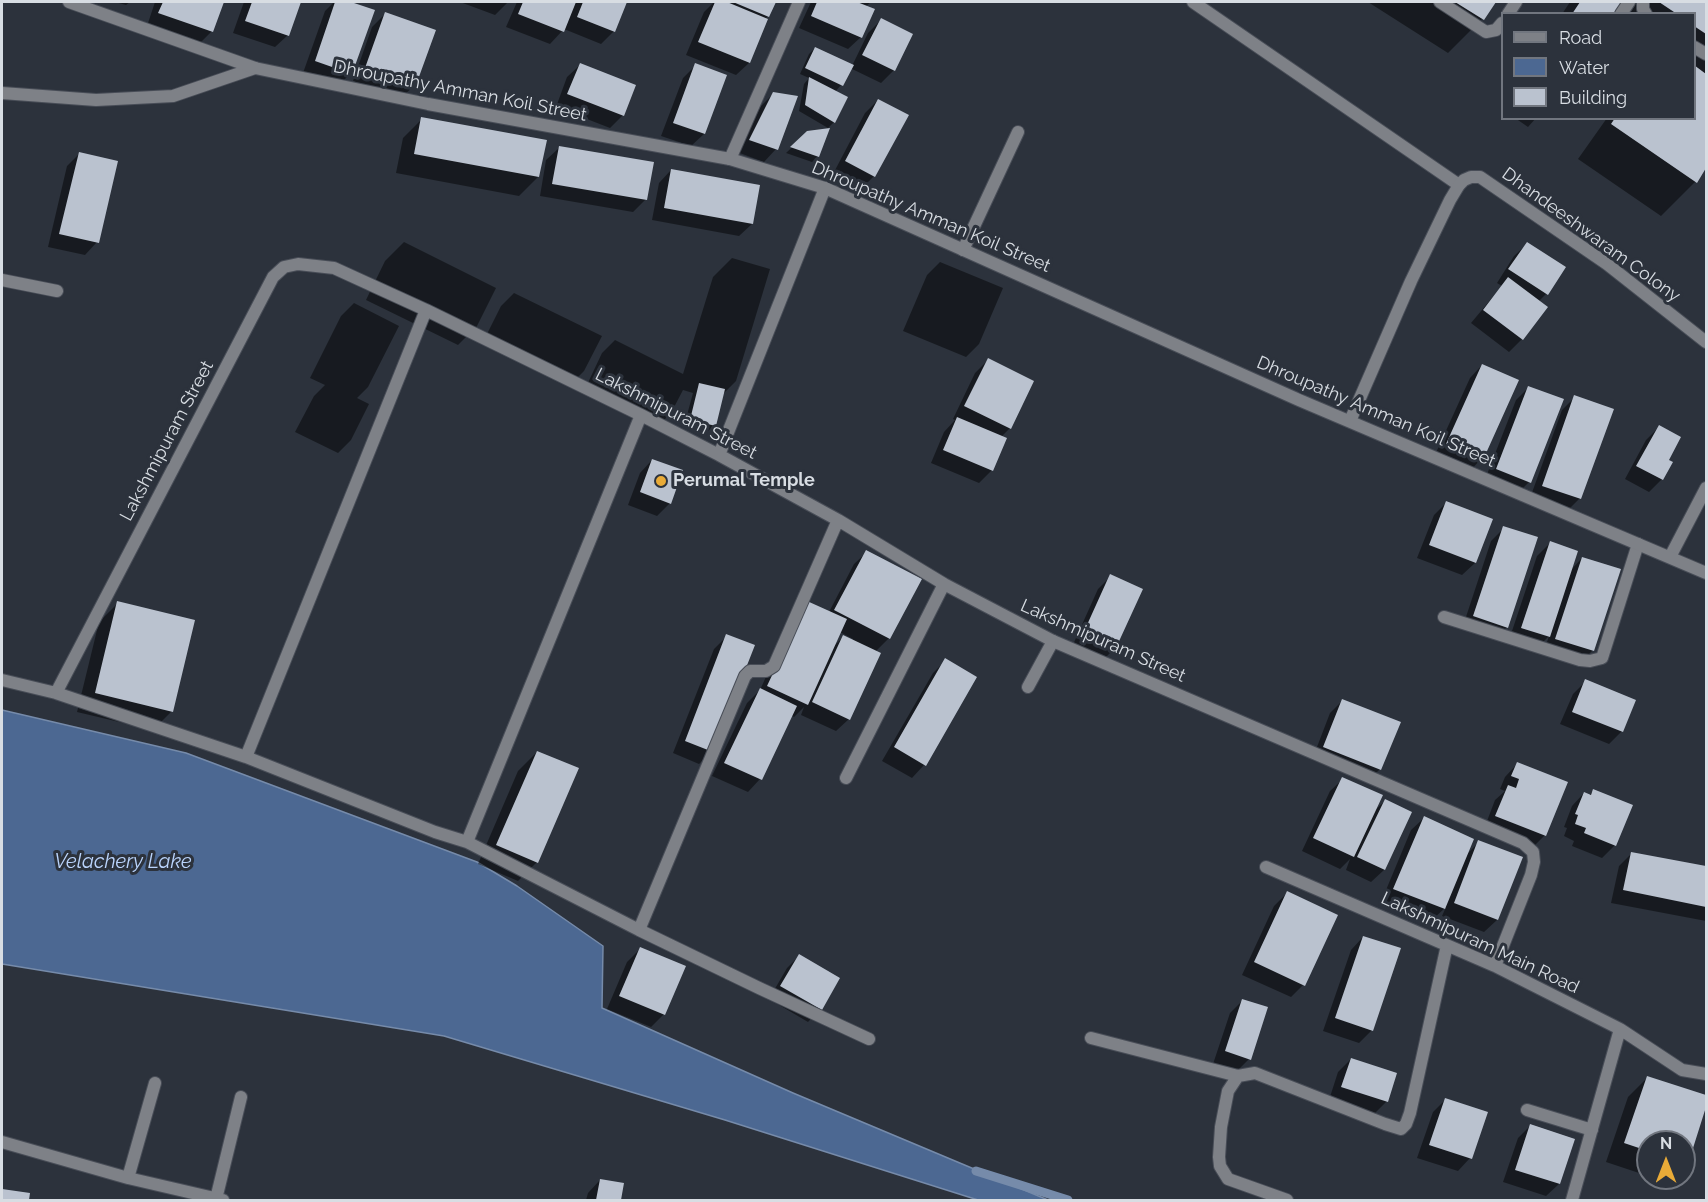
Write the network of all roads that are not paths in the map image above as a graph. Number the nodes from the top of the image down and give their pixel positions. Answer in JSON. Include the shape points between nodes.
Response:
{"nodes":[{"id":1,"x":69,"y":2,"type":"edge"},
{"id":2,"x":799,"y":2,"type":"edge"},
{"id":3,"x":1193,"y":2,"type":"edge"},
{"id":4,"x":1440,"y":2,"type":"edge"},
{"id":5,"x":1501,"y":25,"type":"edge"},
{"id":6,"x":255,"y":68,"type":"junction"},
{"id":7,"x":2,"y":93,"type":"edge"},
{"id":8,"x":1018,"y":132,"type":"dead end"},
{"id":9,"x":730,"y":159,"type":"junction"},
{"id":10,"x":1459,"y":185,"type":"junction"},
{"id":11,"x":825,"y":188,"type":"junction"},
{"id":12,"x":963,"y":250,"type":"junction"},
{"id":13,"x":2,"y":280,"type":"edge"},
{"id":14,"x":57,"y":291,"type":"dead end"},
{"id":15,"x":426,"y":310,"type":"junction"},
{"id":16,"x":1707,"y":342,"type":"edge"},
{"id":17,"x":641,"y":415,"type":"junction"},
{"id":18,"x":1350,"y":422,"type":"junction"},
{"id":19,"x":719,"y":454,"type":"junction"},
{"id":20,"x":1707,"y":488,"type":"edge"},
{"id":21,"x":837,"y":520,"type":"junction"},
{"id":22,"x":1638,"y":544,"type":"junction"},
{"id":23,"x":1670,"y":556,"type":"junction"},
{"id":24,"x":1707,"y":573,"type":"edge"},
{"id":25,"x":944,"y":584,"type":"junction"},
{"id":26,"x":1444,"y":617,"type":"dead end"},
{"id":27,"x":1053,"y":641,"type":"junction"},
{"id":28,"x":2,"y":680,"type":"edge"},
{"id":29,"x":1028,"y":687,"type":"dead end"},
{"id":30,"x":56,"y":693,"type":"junction"},
{"id":31,"x":246,"y":757,"type":"junction"},
{"id":32,"x":846,"y":778,"type":"dead end"},
{"id":33,"x":467,"y":842,"type":"junction"},
{"id":34,"x":1266,"y":867,"type":"dead end"},
{"id":35,"x":639,"y":930,"type":"junction"},
{"id":36,"x":1448,"y":945,"type":"junction"},
{"id":37,"x":1496,"y":966,"type":"junction"},
{"id":38,"x":1620,"y":1029,"type":"junction"},
{"id":39,"x":1091,"y":1038,"type":"dead end"},
{"id":40,"x":870,"y":1039,"type":"dead end"},
{"id":41,"x":1707,"y":1074,"type":"edge"},
{"id":42,"x":1238,"y":1076,"type":"junction"},
{"id":43,"x":155,"y":1083,"type":"dead end"},
{"id":44,"x":242,"y":1097,"type":"dead end"},
{"id":45,"x":1527,"y":1110,"type":"dead end"},
{"id":46,"x":1592,"y":1130,"type":"junction"},
{"id":47,"x":2,"y":1142,"type":"edge"},
{"id":48,"x":128,"y":1178,"type":"junction"},
{"id":49,"x":220,"y":1199,"type":"edge"},
{"id":50,"x":1287,"y":1200,"type":"edge"},
{"id":51,"x":1572,"y":1200,"type":"edge"}],
"edges":[{"from":1,"to":6,"type":"street","name":"Dhroupathy Amman Koil Street"},
{"from":2,"to":9,"type":"street"},
{"from":3,"to":10,"type":"street"},
{"from":4,"to":5,"type":"street","via":[[1486,32]]},
{"from":6,"to":7,"type":"street","via":[[173,96],[96,100]]},
{"from":6,"to":9,"type":"street","name":"Dhroupathy Amman Koil Street"},
{"from":8,"to":12,"type":"street"},
{"from":9,"to":11,"type":"street","name":"Dhroupathy Amman Koil Street"},
{"from":10,"to":16,"type":"street","name":"Dhandeeshwaram Colony","via":[[1471,177],[1480,177],[1607,264]]},
{"from":10,"to":18,"type":"street","via":[[1411,280]]},
{"from":11,"to":12,"type":"street","name":"Dhroupathy Amman Koil Street"},
{"from":11,"to":19,"type":"street"},
{"from":12,"to":18,"type":"street","name":"Dhroupathy Amman Koil Street"},
{"from":13,"to":14,"type":"street"},
{"from":15,"to":17,"type":"street","name":"Lakshmipuram Street"},
{"from":15,"to":30,"type":"street","name":"Lakshmipuram Street","via":[[334,268],[298,264],[284,267],[273,277]]},
{"from":15,"to":31,"type":"street"},
{"from":17,"to":19,"type":"street","name":"Lakshmipuram Street"},
{"from":17,"to":33,"type":"street"},
{"from":18,"to":22,"type":"street","name":"Dhroupathy Amman Koil Street"},
{"from":19,"to":21,"type":"street","name":"Lakshmipuram Street"},
{"from":20,"to":23,"type":"street"},
{"from":21,"to":25,"type":"street","name":"Lakshmipuram Street"},
{"from":21,"to":35,"type":"street","via":[[774,666],[766,671],[750,671],[745,676]]},
{"from":22,"to":23,"type":"street","name":"Dhroupathy Amman Koil Street"},
{"from":22,"to":26,"type":"street","via":[[1602,657],[1580,660]]},
{"from":23,"to":24,"type":"street","name":"Dhroupathy Amman Koil Street"},
{"from":25,"to":27,"type":"street","name":"Lakshmipuram Street"},
{"from":25,"to":32,"type":"street"},
{"from":27,"to":29,"type":"street"},
{"from":27,"to":37,"type":"street","name":"Lakshmipuram Street","via":[[1523,843],[1533,852],[1534,862]]},
{"from":28,"to":30,"type":"street"},
{"from":30,"to":31,"type":"street"},
{"from":31,"to":33,"type":"street"},
{"from":33,"to":35,"type":"street"},
{"from":34,"to":36,"type":"street","name":"Lakshmipuram Main Road"},
{"from":35,"to":40,"type":"street"},
{"from":36,"to":37,"type":"street","name":"Lakshmipuram Main Road"},
{"from":36,"to":42,"type":"street","via":[[1410,1113],[1401,1129],[1255,1073]]},
{"from":37,"to":38,"type":"street","name":"Lakshmipuram Main Road"},
{"from":38,"to":41,"type":"street","name":"Lakshmipuram Main Road","via":[[1682,1070]]},
{"from":38,"to":46,"type":"street"},
{"from":39,"to":42,"type":"street"},
{"from":42,"to":50,"type":"street","via":[[1226,1100],[1220,1166],[1228,1179]]},
{"from":43,"to":48,"type":"street"},
{"from":44,"to":49,"type":"street"},
{"from":45,"to":46,"type":"street"},
{"from":46,"to":51,"type":"street"},
{"from":47,"to":48,"type":"street"},
{"from":48,"to":49,"type":"street"}]}
